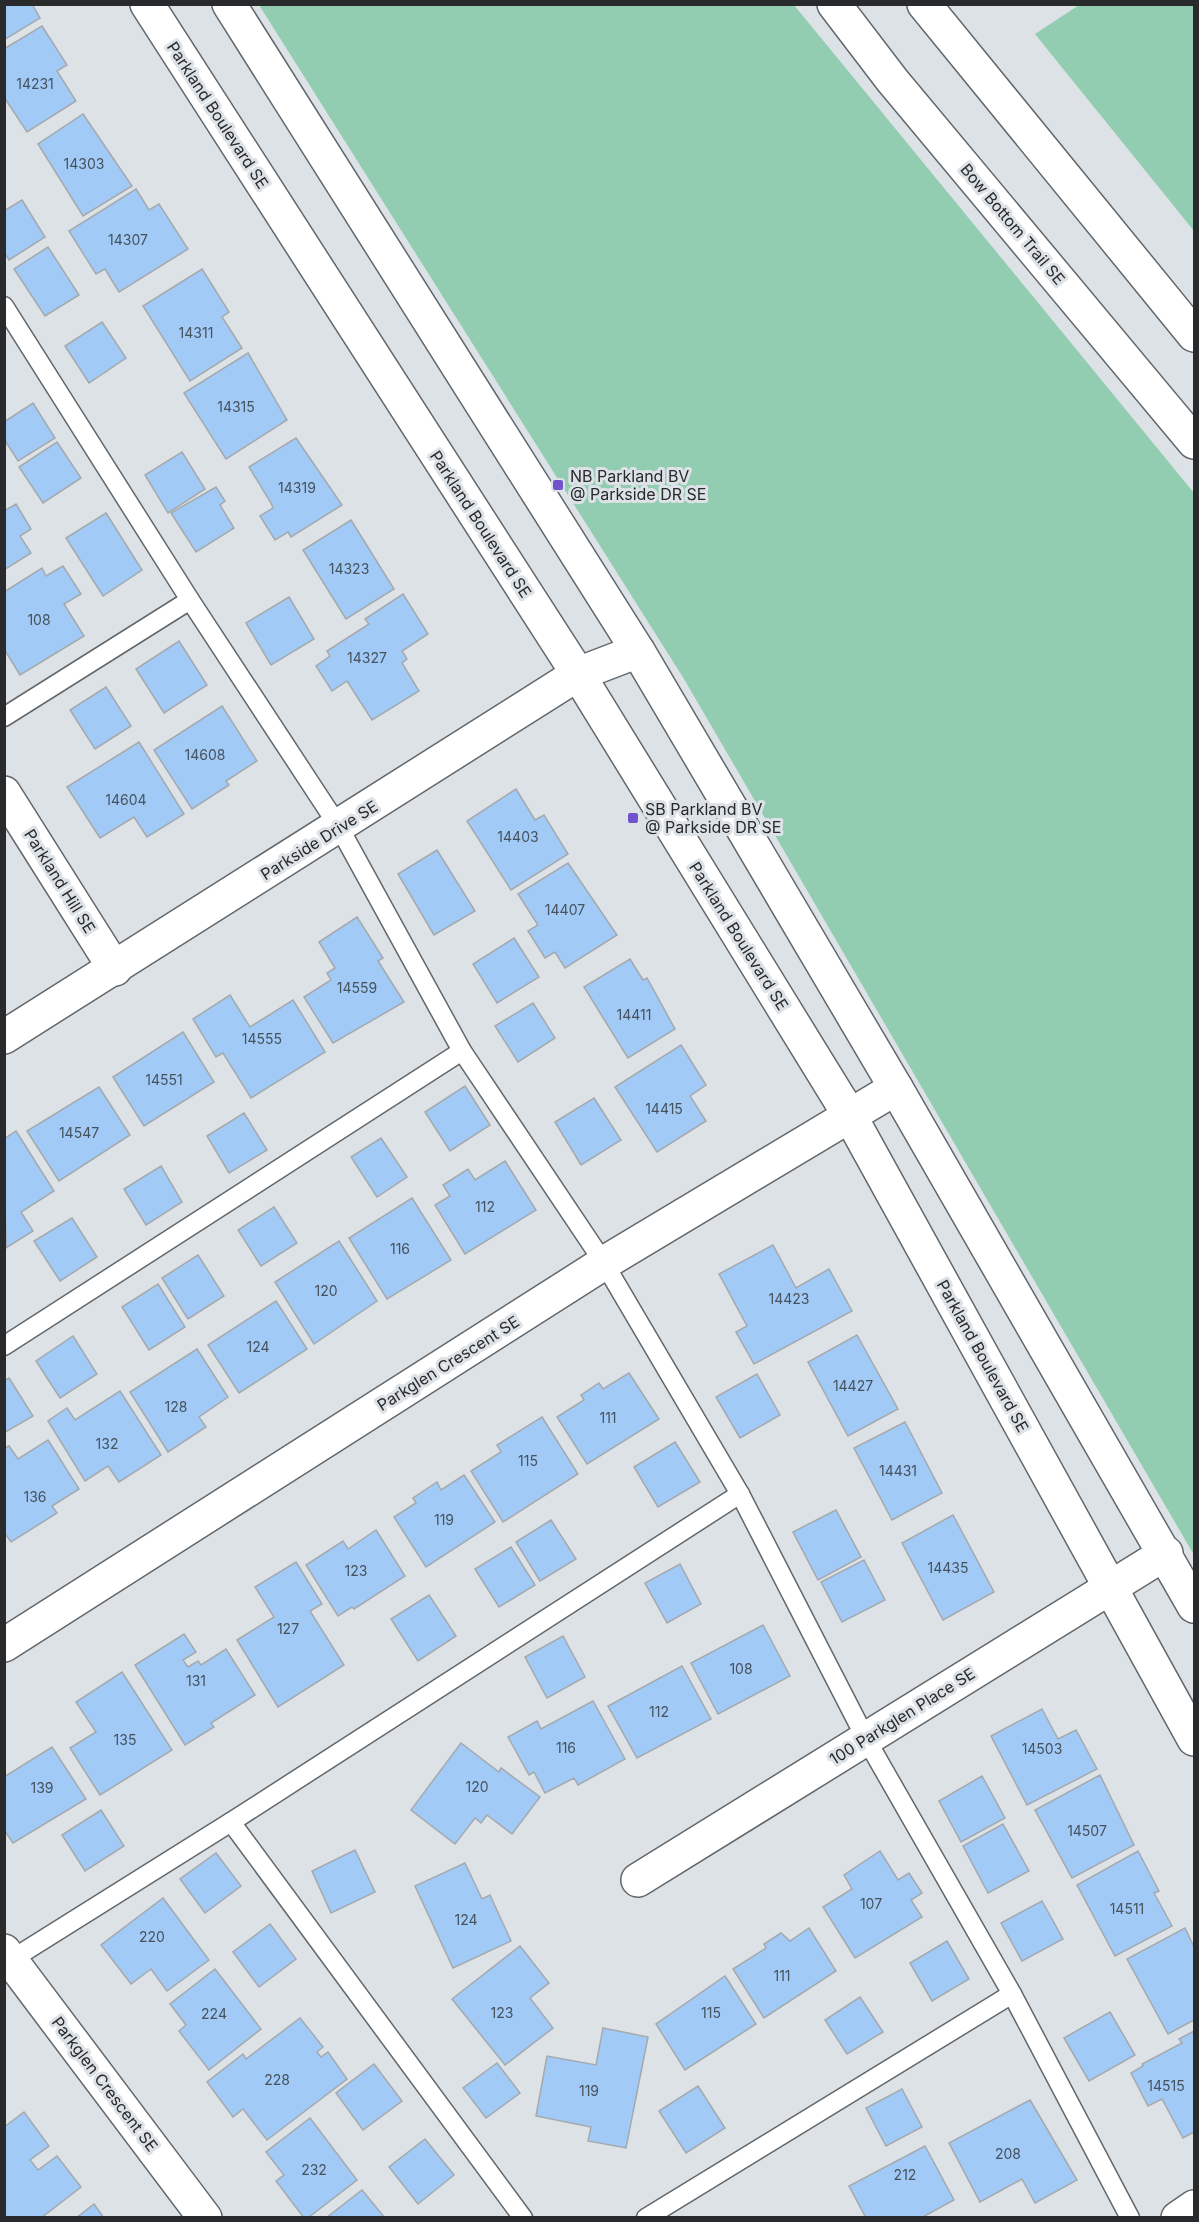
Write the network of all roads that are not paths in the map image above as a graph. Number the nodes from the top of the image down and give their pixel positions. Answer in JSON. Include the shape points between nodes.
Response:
{"nodes":[{"id":1,"x":147,"y":4,"type":"edge"},
{"id":2,"x":230,"y":4,"type":"edge"},
{"id":3,"x":834,"y":4,"type":"edge"},
{"id":4,"x":924,"y":4,"type":"edge"},
{"id":5,"x":4,"y":306,"type":"edge"},
{"id":6,"x":1194,"y":334,"type":"edge"},
{"id":7,"x":1194,"y":442,"type":"edge"},
{"id":8,"x":190,"y":600,"type":"junction"},
{"id":9,"x":638,"y":651,"type":"junction"},
{"id":10,"x":578,"y":674,"type":"junction"},
{"id":11,"x":4,"y":717,"type":"edge"},
{"id":12,"x":4,"y":793,"type":"edge"},
{"id":13,"x":339,"y":827,"type":"junction"},
{"id":14,"x":115,"y":969,"type":"junction"},
{"id":15,"x":4,"y":1037,"type":"edge"},
{"id":16,"x":462,"y":1051,"type":"junction"},
{"id":17,"x":896,"y":1088,"type":"junction"},
{"id":18,"x":850,"y":1116,"type":"junction"},
{"id":19,"x":604,"y":1263,"type":"junction"},
{"id":20,"x":4,"y":1346,"type":"edge"},
{"id":21,"x":740,"y":1494,"type":"junction"},
{"id":22,"x":1166,"y":1553,"type":"junction"},
{"id":23,"x":1111,"y":1585,"type":"junction"},
{"id":24,"x":1194,"y":1606,"type":"edge"},
{"id":25,"x":4,"y":1645,"type":"edge"},
{"id":26,"x":866,"y":1739,"type":"junction"},
{"id":27,"x":1194,"y":1739,"type":"edge"},
{"id":28,"x":231,"y":1822,"type":"junction"},
{"id":29,"x":638,"y":1880,"type":"dead end"},
{"id":30,"x":7,"y":1958,"type":"edge"},
{"id":31,"x":1012,"y":1994,"type":"junction"},
{"id":32,"x":1194,"y":2207,"type":"edge"},
{"id":33,"x":205,"y":2217,"type":"edge"},
{"id":34,"x":523,"y":2217,"type":"edge"},
{"id":35,"x":646,"y":2217,"type":"edge"},
{"id":36,"x":1130,"y":2217,"type":"edge"},
{"id":37,"x":1178,"y":2217,"type":"edge"}],
"edges":[{"from":1,"to":10,"type":"street","name":"Parkland Boulevard SE"},
{"from":2,"to":9,"type":"street"},
{"from":3,"to":7,"type":"street","name":"Bow Bottom Trail SE"},
{"from":4,"to":6,"type":"street"},
{"from":5,"to":8,"type":"lane"},
{"from":8,"to":11,"type":"lane"},
{"from":8,"to":13,"type":"lane"},
{"from":9,"to":10,"type":"street","name":"Parkside Drive SE"},
{"from":9,"to":17,"type":"street"},
{"from":10,"to":13,"type":"street","name":"Parkside Drive SE"},
{"from":10,"to":18,"type":"street","name":"Parkland Boulevard SE"},
{"from":12,"to":14,"type":"street","name":"Parkland Hill SE"},
{"from":13,"to":14,"type":"street","name":"Parkside Drive SE"},
{"from":13,"to":16,"type":"lane"},
{"from":14,"to":15,"type":"street","name":"Parkside Drive SE"},
{"from":16,"to":19,"type":"lane"},
{"from":16,"to":20,"type":"lane"},
{"from":17,"to":18,"type":"street","name":"Parkglen Crescent SE"},
{"from":17,"to":22,"type":"street"},
{"from":18,"to":19,"type":"street","name":"Parkglen Crescent SE"},
{"from":18,"to":23,"type":"street","name":"Parkland Boulevard SE"},
{"from":19,"to":21,"type":"lane"},
{"from":19,"to":25,"type":"street","name":"Parkglen Crescent SE"},
{"from":21,"to":26,"type":"lane"},
{"from":21,"to":28,"type":"lane"},
{"from":22,"to":23,"type":"street","name":"100 Parkglen Place SE"},
{"from":22,"to":24,"type":"street"},
{"from":23,"to":26,"type":"street","name":"100 Parkglen Place SE"},
{"from":23,"to":27,"type":"street","name":"Parkland Boulevard SE"},
{"from":26,"to":29,"type":"street","name":"100 Parkglen Place SE"},
{"from":26,"to":31,"type":"lane"},
{"from":28,"to":30,"type":"lane"},
{"from":28,"to":34,"type":"lane"},
{"from":30,"to":33,"type":"street","name":"Parkglen Crescent SE"},
{"from":31,"to":35,"type":"lane"},
{"from":31,"to":36,"type":"lane"},
{"from":32,"to":37,"type":"street"}]}
